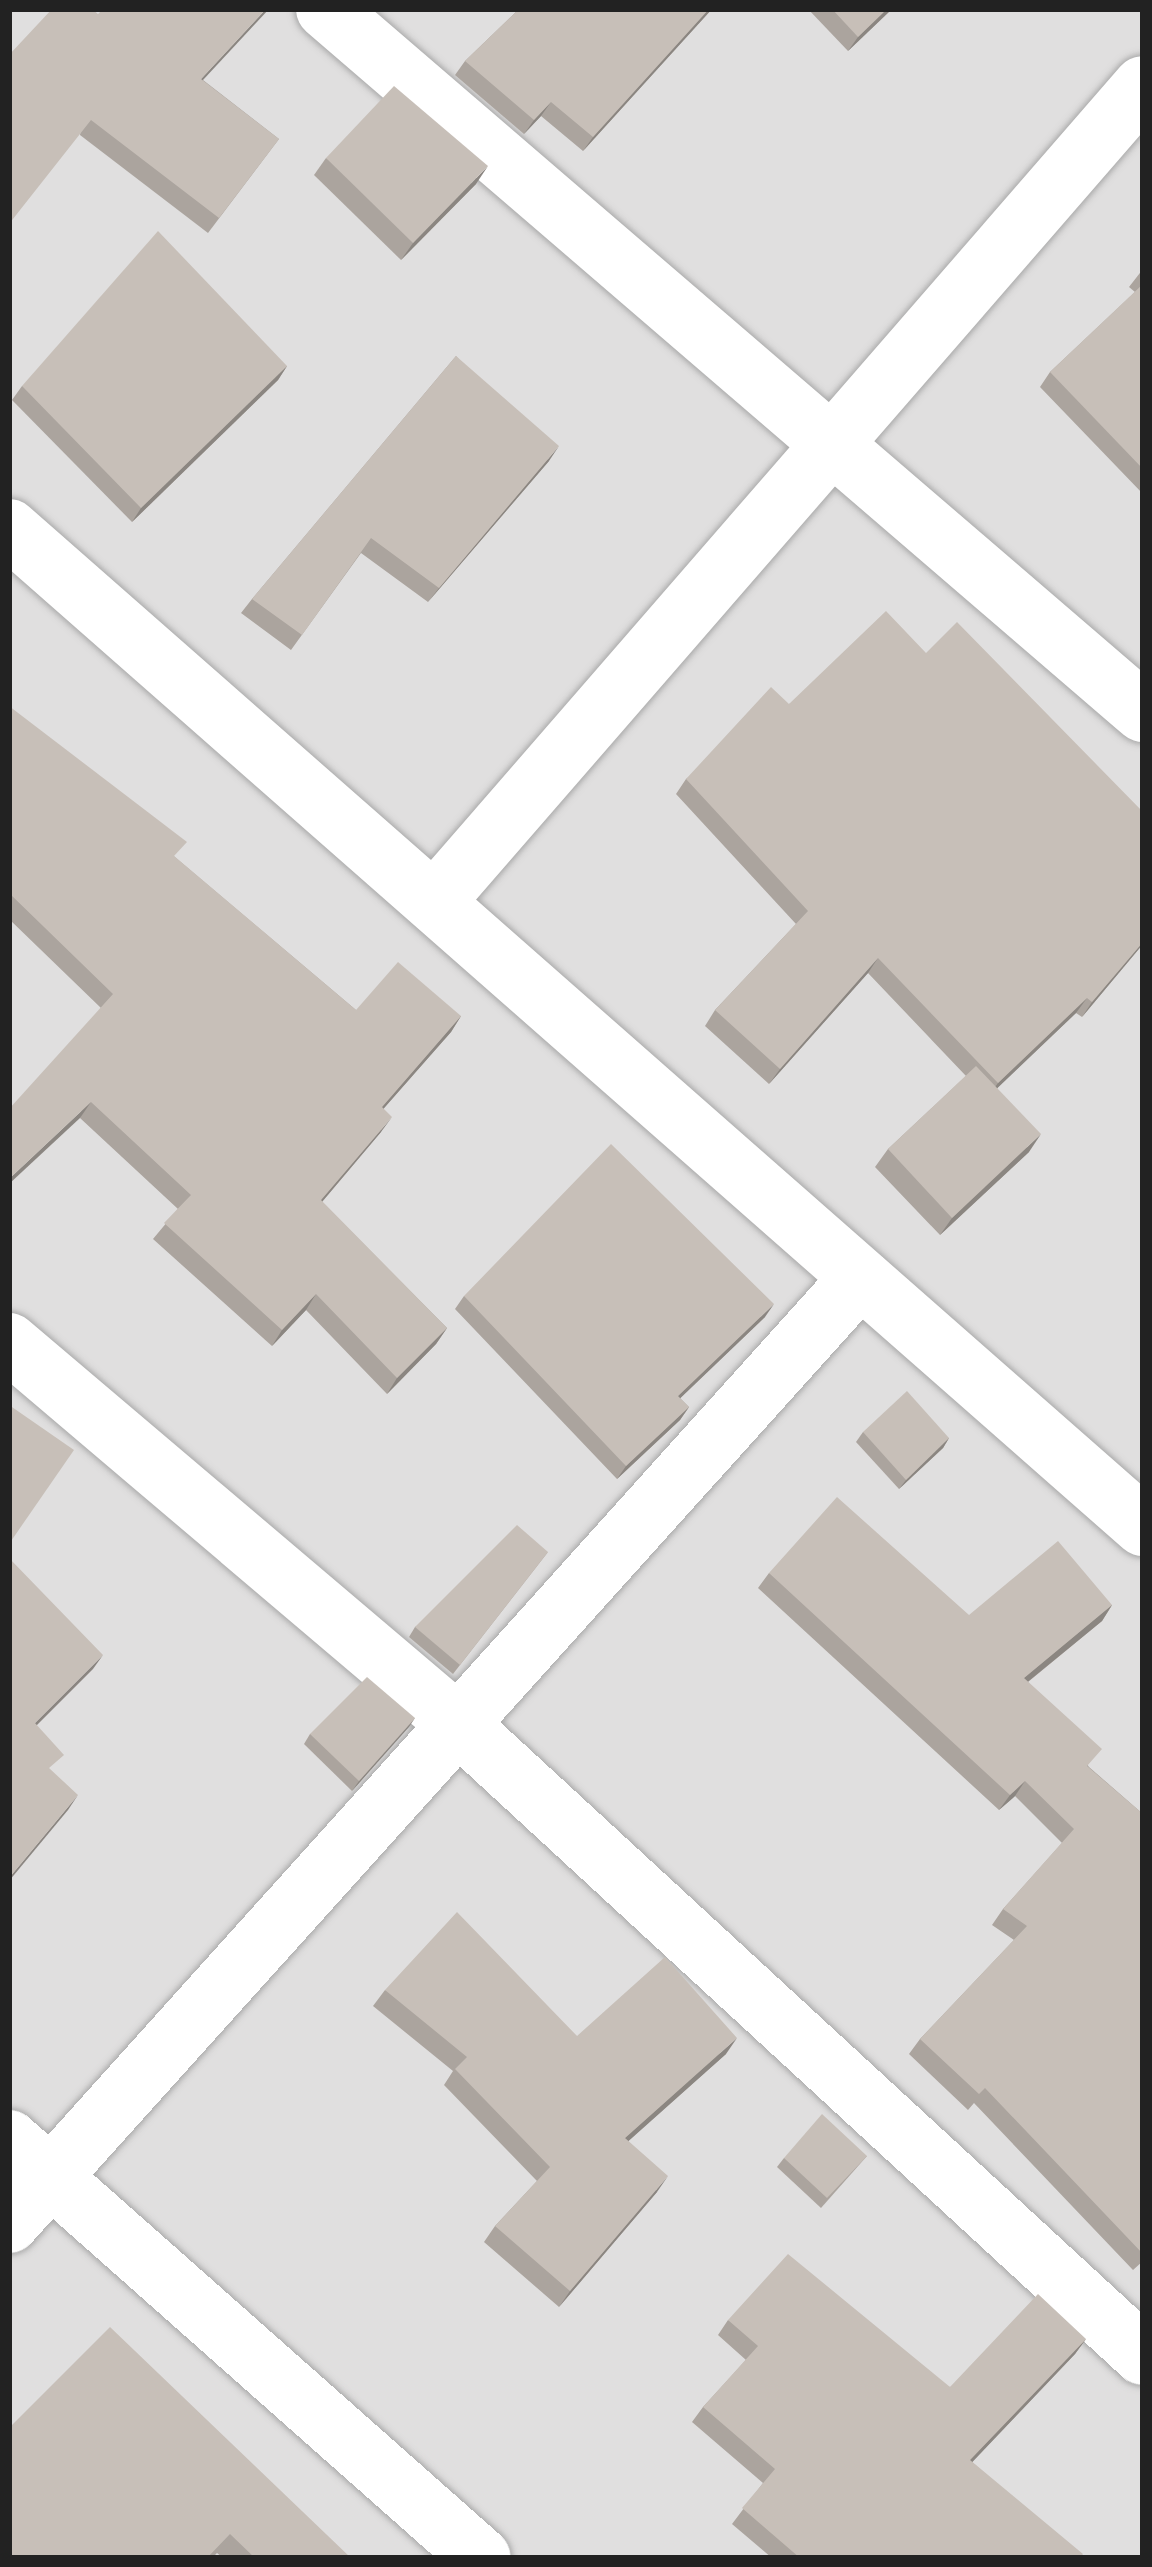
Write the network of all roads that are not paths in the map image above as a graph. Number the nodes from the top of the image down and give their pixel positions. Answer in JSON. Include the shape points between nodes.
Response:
{"nodes":[{"id":1,"x":326,"y":9,"type":"edge"},
{"id":2,"x":1143,"y":86,"type":"edge"},
{"id":3,"x":836,"y":446,"type":"junction"},
{"id":4,"x":9,"y":529,"type":"edge"},
{"id":5,"x":1143,"y":712,"type":"edge"},
{"id":6,"x":436,"y":900,"type":"junction"},
{"id":7,"x":860,"y":1278,"type":"junction"},
{"id":8,"x":9,"y":1343,"type":"edge"},
{"id":9,"x":1143,"y":1526,"type":"edge"},
{"id":10,"x":458,"y":1724,"type":"junction"},
{"id":11,"x":30,"y":2158,"type":"edge"},
{"id":12,"x":9,"y":2223,"type":"edge"},
{"id":13,"x":1143,"y":2355,"type":"edge"},
{"id":14,"x":482,"y":2558,"type":"edge"}],
"edges":[{"from":1,"to":3,"type":"street"},
{"from":2,"to":3,"type":"street"},
{"from":3,"to":5,"type":"street"},
{"from":3,"to":6,"type":"street"},
{"from":4,"to":6,"type":"street"},
{"from":6,"to":7,"type":"street"},
{"from":7,"to":9,"type":"street"},
{"from":7,"to":10,"type":"street"},
{"from":8,"to":10,"type":"street"},
{"from":10,"to":11,"type":"street"},
{"from":10,"to":13,"type":"street"},
{"from":11,"to":12,"type":"street"},
{"from":11,"to":14,"type":"street"}]}
